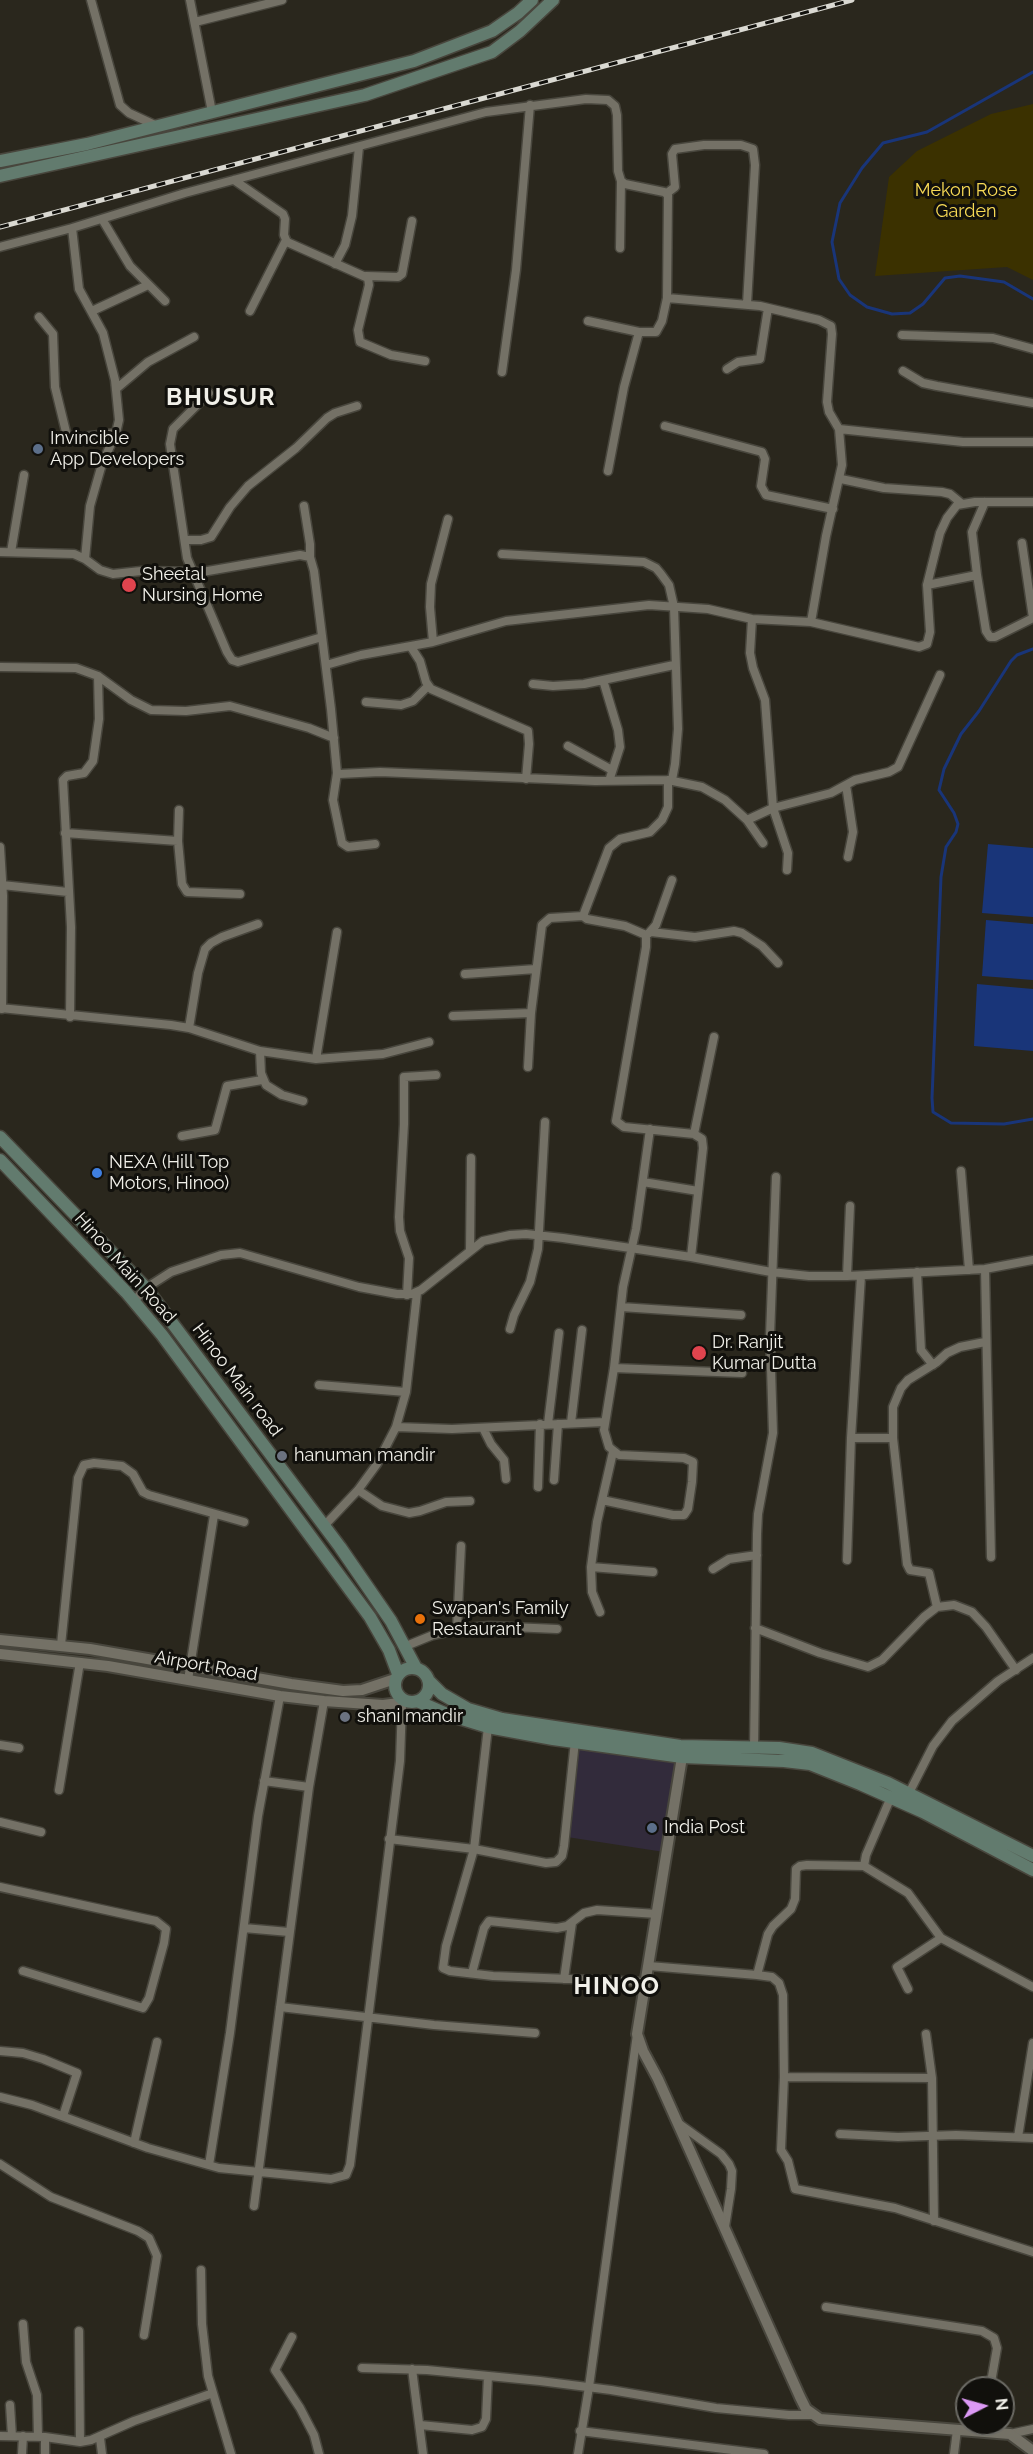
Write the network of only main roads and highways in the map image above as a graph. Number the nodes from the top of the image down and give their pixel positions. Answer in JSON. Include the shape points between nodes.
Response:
{"nodes":[{"id":1,"x":532,"y":0,"type":"edge"},
{"id":2,"x":553,"y":0,"type":"edge"},
{"id":3,"x":227,"y":109,"type":"junction"},
{"id":4,"x":231,"y":125,"type":"junction"},
{"id":5,"x":0,"y":162,"type":"edge"},
{"id":6,"x":0,"y":176,"type":"edge"},
{"id":7,"x":0,"y":1137,"type":"edge"},
{"id":8,"x":0,"y":1160,"type":"edge"},
{"id":9,"x":416,"y":1668,"type":"junction"},
{"id":10,"x":397,"y":1676,"type":"junction"},
{"id":11,"x":429,"y":1680,"type":"junction"},
{"id":12,"x":409,"y":1702,"type":"junction"},
{"id":13,"x":1033,"y":1856,"type":"edge"},
{"id":14,"x":1033,"y":1869,"type":"edge"}],
"edges":[{"from":1,"to":3,"type":"main road","via":[[492,31],[414,62]]},
{"from":2,"to":4,"type":"main road","via":[[492,52],[365,95]]},
{"from":3,"to":4,"type":"main road"},
{"from":3,"to":5,"type":"main road"},
{"from":4,"to":6,"type":"main road"},
{"from":7,"to":9,"type":"main road","name":"Hinoo Main road","via":[[146,1288],[376,1598]]},
{"from":8,"to":10,"type":"main road","name":"Hinoo Main Road","via":[[134,1301],[179,1358],[370,1617],[389,1650]]},
{"from":9,"to":10,"type":"main road","via":[[406,1668]]},
{"from":9,"to":11,"type":"main road"},
{"from":10,"to":12,"type":"main road","via":[[396,1693]]},
{"from":11,"to":12,"type":"main road","via":[[426,1695]]},
{"from":11,"to":13,"type":"main road","via":[[442,1694],[468,1709],[501,1719],[680,1746],[798,1749],[820,1755],[909,1793]]},
{"from":12,"to":14,"type":"main road","via":[[488,1727],[575,1741],[682,1757],[810,1764],[891,1797]]}]}
